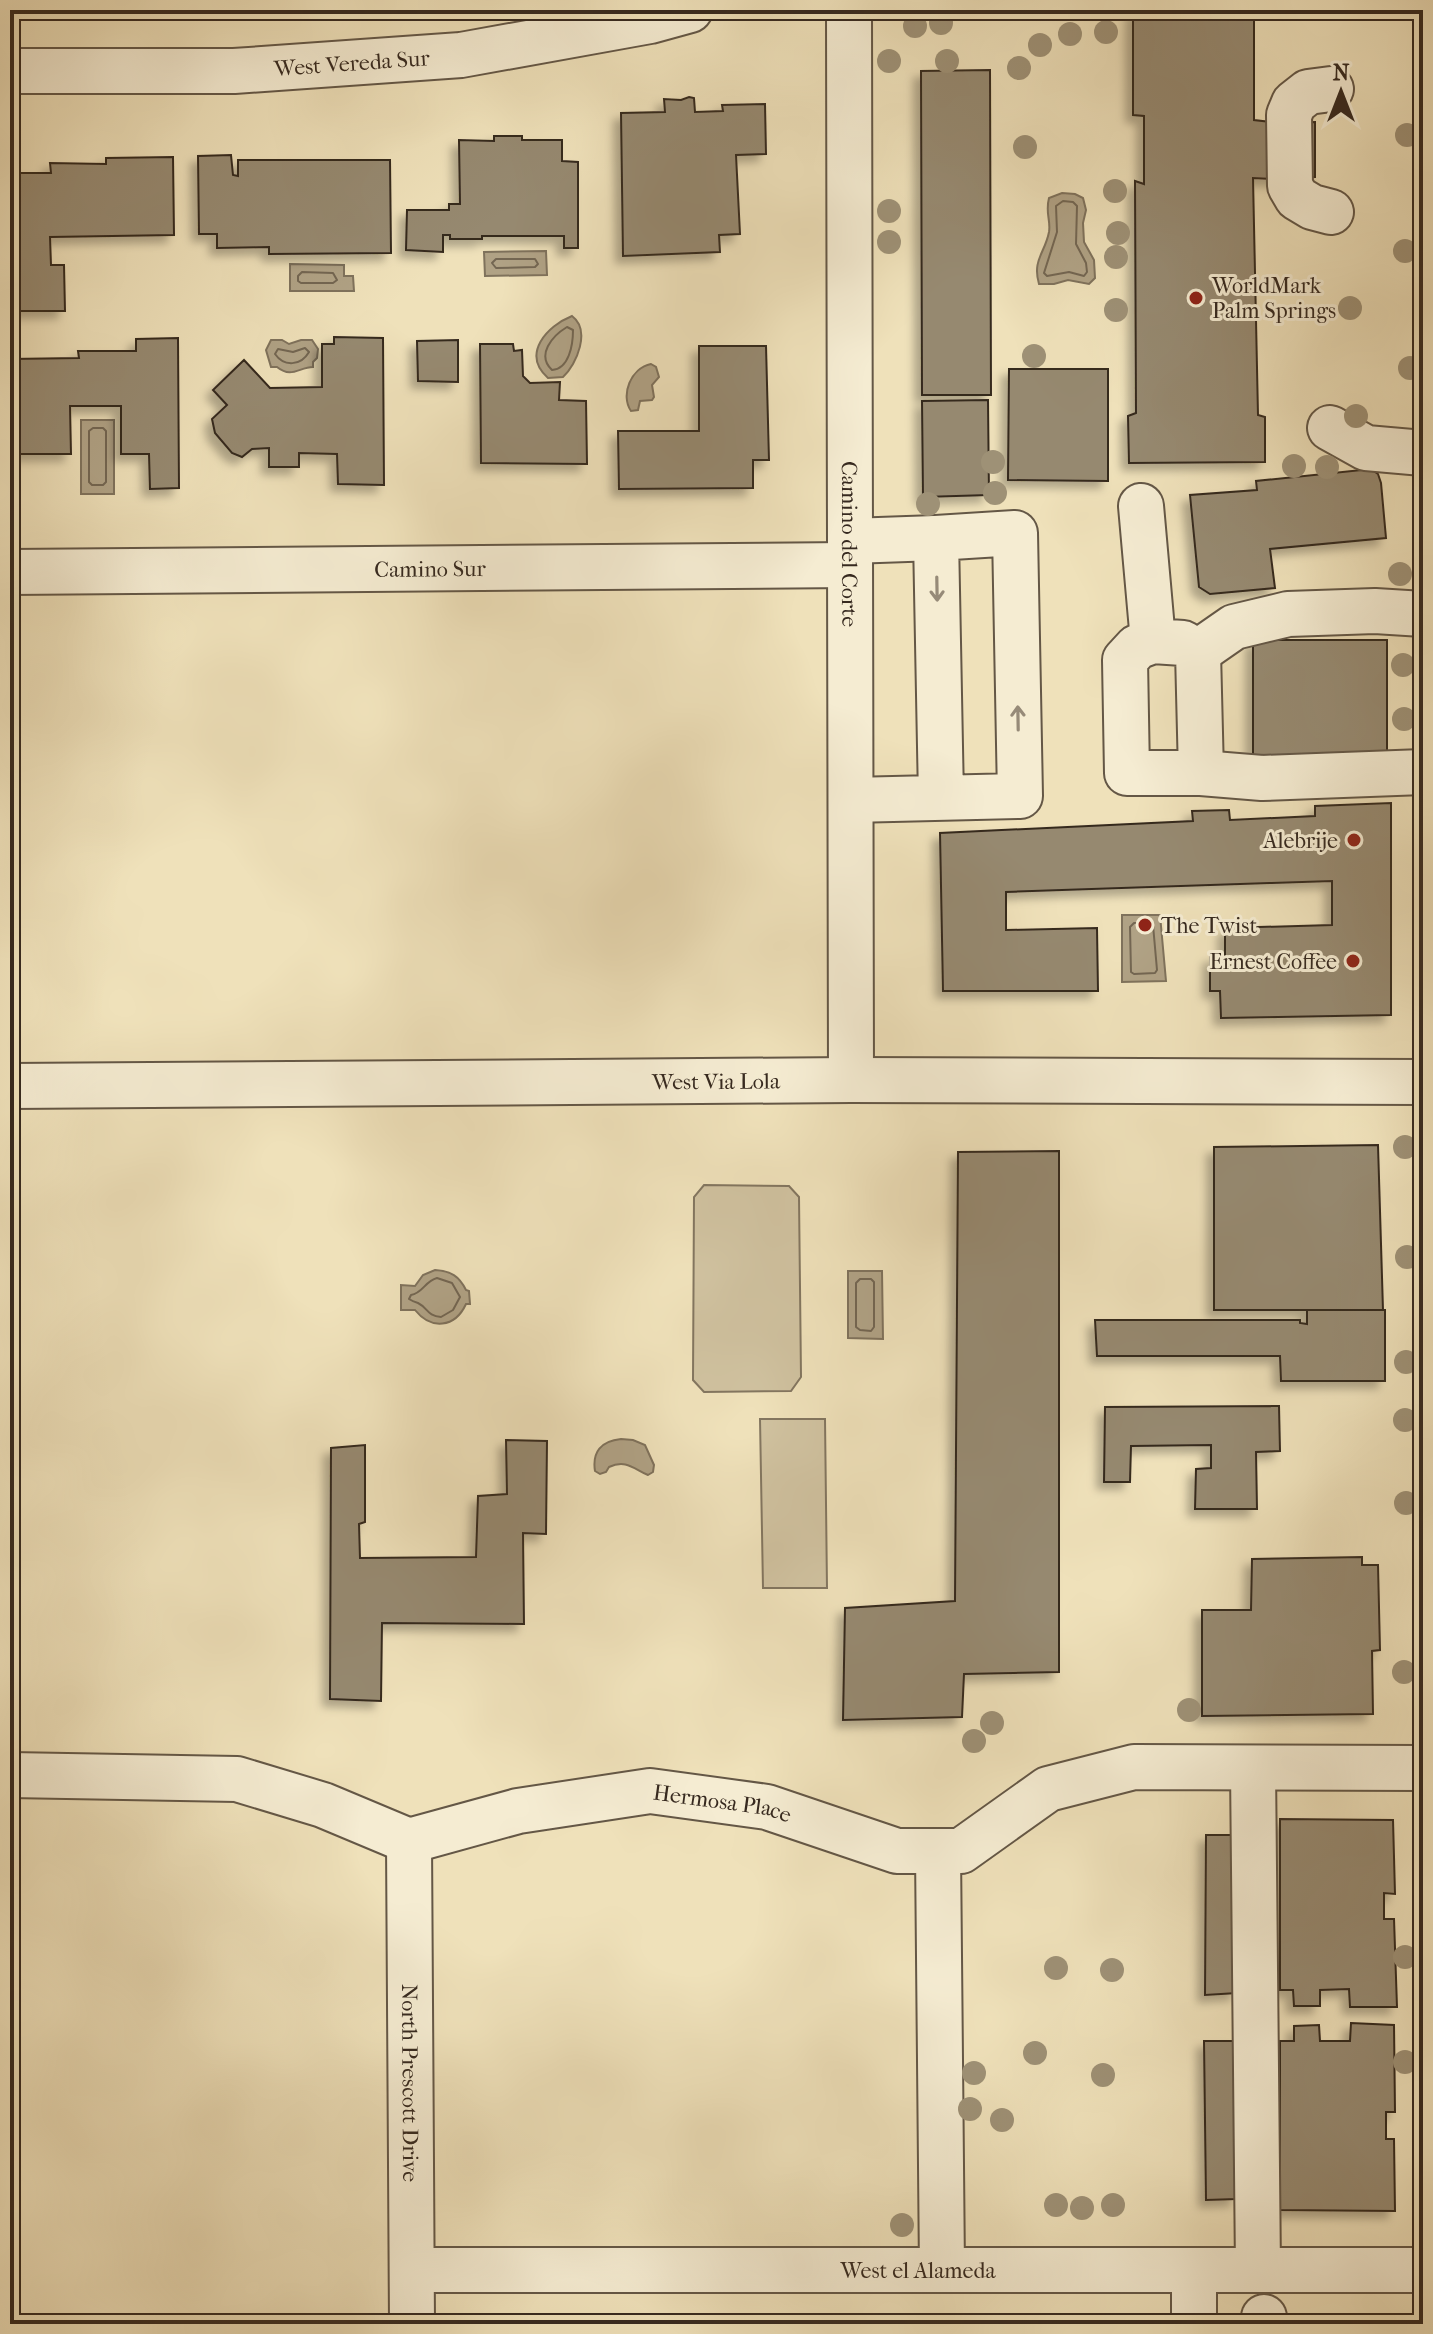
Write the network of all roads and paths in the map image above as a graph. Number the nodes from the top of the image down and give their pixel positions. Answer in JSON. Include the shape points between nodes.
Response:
{"nodes":[{"id":1,"x":690,"y":10,"type":"edge"},
{"id":2,"x":849,"y":10,"type":"edge"},
{"id":3,"x":10,"y":71,"type":"edge"},
{"id":4,"x":1331,"y":89,"type":"dead end"},
{"id":5,"x":1331,"y":212,"type":"dead end"},
{"id":6,"x":1330,"y":428,"type":"dead end"},
{"id":7,"x":1423,"y":453,"type":"edge"},
{"id":8,"x":1141,"y":506,"type":"dead end"},
{"id":9,"x":936,"y":538,"type":"junction"},
{"id":10,"x":850,"y":553,"type":"junction"},
{"id":11,"x":10,"y":572,"type":"edge"},
{"id":12,"x":1423,"y":614,"type":"edge"},
{"id":13,"x":1153,"y":641,"type":"junction"},
{"id":14,"x":1198,"y":652,"type":"junction"},
{"id":15,"x":1423,"y":772,"type":"edge"},
{"id":16,"x":1201,"y":773,"type":"junction"},
{"id":17,"x":941,"y":798,"type":"junction"},
{"id":18,"x":851,"y":800,"type":"junction"},
{"id":19,"x":851,"y":1080,"type":"junction"},
{"id":20,"x":1423,"y":1082,"type":"edge"},
{"id":21,"x":10,"y":1086,"type":"edge"},
{"id":22,"x":1253,"y":1768,"type":"junction"},
{"id":23,"x":1423,"y":1768,"type":"edge"},
{"id":24,"x":10,"y":1775,"type":"edge"},
{"id":25,"x":409,"y":1841,"type":"junction"},
{"id":26,"x":938,"y":1851,"type":"junction"},
{"id":27,"x":412,"y":2270,"type":"junction"},
{"id":28,"x":942,"y":2270,"type":"junction"},
{"id":29,"x":1194,"y":2270,"type":"junction"},
{"id":30,"x":1258,"y":2270,"type":"junction"},
{"id":31,"x":1423,"y":2270,"type":"edge"},
{"id":32,"x":412,"y":2324,"type":"edge"},
{"id":33,"x":1194,"y":2324,"type":"edge"}],
"edges":[{"from":1,"to":3,"type":"street","name":"West Vereda Sur","via":[[461,55],[234,71]]},
{"from":2,"to":10,"type":"street","name":"Camino del Corte"},
{"from":4,"to":5,"type":"street","via":[[1308,92],[1289,115],[1290,186],[1297,198]]},
{"from":6,"to":7,"type":"street","via":[[1366,448]]},
{"from":8,"to":13,"type":"street"},
{"from":9,"to":10,"type":"street","name":"Camino Sur"},
{"from":9,"to":17,"type":"street","one_way":true},
{"from":17,"to":9,"type":"street","name":"Camino Sur","one_way":true,"via":[[1020,796],[1015,533]]},
{"from":10,"to":11,"type":"street","name":"Camino Sur"},
{"from":10,"to":18,"type":"street","name":"Camino del Corte"},
{"from":12,"to":14,"type":"street","via":[[1288,614],[1234,627]]},
{"from":13,"to":14,"type":"street","via":[[1183,643]]},
{"from":13,"to":16,"type":"street","via":[[1137,647],[1125,660],[1127,773]]},
{"from":14,"to":16,"type":"street"},
{"from":15,"to":16,"type":"street","via":[[1262,778]]},
{"from":17,"to":18,"type":"street"},
{"from":18,"to":19,"type":"street","name":"Camino del Corte"},
{"from":19,"to":20,"type":"street","name":"West Via Lola"},
{"from":19,"to":21,"type":"street","name":"West Via Lola"},
{"from":22,"to":23,"type":"street","name":"Hermosa Place"},
{"from":22,"to":26,"type":"street","name":"Hermosa Place","via":[[1134,1767],[1048,1789],[961,1851]]},
{"from":22,"to":30,"type":"street"},
{"from":24,"to":25,"type":"street","via":[[237,1779],[323,1805]]},
{"from":25,"to":26,"type":"street","name":"Hermosa Place","via":[[518,1811],[650,1791],[767,1807],[897,1851]]},
{"from":25,"to":27,"type":"street","name":"North Prescott Drive"},
{"from":26,"to":28,"type":"street"},
{"from":27,"to":28,"type":"street","name":"West el Alameda"},
{"from":27,"to":32,"type":"street","name":"North Prescott Drive"},
{"from":28,"to":29,"type":"street","name":"West el Alameda"},
{"from":29,"to":30,"type":"street","name":"West el Alameda"},
{"from":29,"to":33,"type":"street"},
{"from":30,"to":31,"type":"street","name":"West el Alameda"}]}
